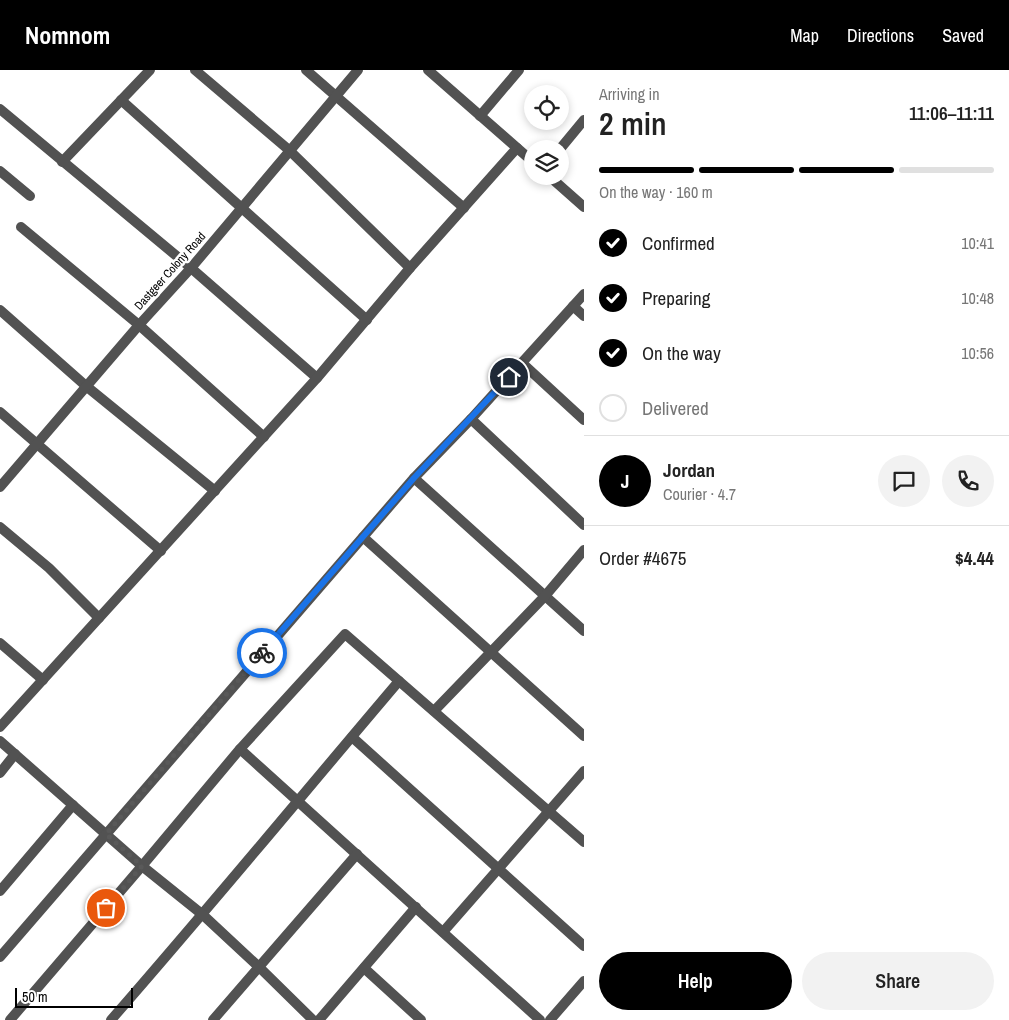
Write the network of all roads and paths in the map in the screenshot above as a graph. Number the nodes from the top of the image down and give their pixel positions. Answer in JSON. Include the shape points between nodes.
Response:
{"nodes":[{"id":1,"x":150,"y":70,"type":"edge"},
{"id":2,"x":195,"y":70,"type":"edge"},
{"id":3,"x":306,"y":70,"type":"edge"},
{"id":4,"x":358,"y":70,"type":"edge"},
{"id":5,"x":428,"y":70,"type":"edge"},
{"id":6,"x":519,"y":70,"type":"edge"},
{"id":7,"x":336,"y":96,"type":"junction"},
{"id":8,"x":121,"y":100,"type":"junction"},
{"id":9,"x":0,"y":109,"type":"edge"},
{"id":10,"x":480,"y":116,"type":"junction"},
{"id":11,"x":584,"y":120,"type":"edge"},
{"id":12,"x":567,"y":140,"type":"edge"},
{"id":13,"x":517,"y":148,"type":"junction"},
{"id":14,"x":289,"y":150,"type":"junction"},
{"id":15,"x":524,"y":155,"type":"edge"},
{"id":16,"x":62,"y":162,"type":"junction"},
{"id":17,"x":0,"y":170,"type":"edge"},
{"id":18,"x":559,"y":185,"type":"edge"},
{"id":19,"x":30,"y":196,"type":"dead end"},
{"id":20,"x":584,"y":207,"type":"edge"},
{"id":21,"x":242,"y":208,"type":"junction"},
{"id":22,"x":464,"y":208,"type":"junction"},
{"id":23,"x":21,"y":227,"type":"dead end"},
{"id":24,"x":191,"y":268,"type":"junction"},
{"id":25,"x":410,"y":268,"type":"junction"},
{"id":26,"x":584,"y":294,"type":"edge"},
{"id":27,"x":573,"y":306,"type":"junction"},
{"id":28,"x":0,"y":310,"type":"edge"},
{"id":29,"x":584,"y":316,"type":"edge"},
{"id":30,"x":367,"y":320,"type":"junction"},
{"id":31,"x":139,"y":325,"type":"junction"},
{"id":32,"x":522,"y":363,"type":"junction"},
{"id":33,"x":318,"y":378,"type":"junction"},
{"id":34,"x":86,"y":386,"type":"junction"},
{"id":35,"x":0,"y":412,"type":"edge"},
{"id":36,"x":471,"y":419,"type":"junction"},
{"id":37,"x":584,"y":420,"type":"edge"},
{"id":38,"x":264,"y":437,"type":"junction"},
{"id":39,"x":37,"y":443,"type":"junction"},
{"id":40,"x":414,"y":478,"type":"junction"},
{"id":41,"x":0,"y":486,"type":"edge"},
{"id":42,"x":215,"y":491,"type":"junction"},
{"id":43,"x":584,"y":525,"type":"edge"},
{"id":44,"x":0,"y":527,"type":"edge"},
{"id":45,"x":363,"y":537,"type":"junction"},
{"id":46,"x":584,"y":550,"type":"edge"},
{"id":47,"x":161,"y":551,"type":"junction"},
{"id":48,"x":545,"y":596,"type":"junction"},
{"id":49,"x":99,"y":618,"type":"junction"},
{"id":50,"x":584,"y":631,"type":"edge"},
{"id":51,"x":0,"y":643,"type":"edge"},
{"id":52,"x":491,"y":652,"type":"junction"},
{"id":53,"x":43,"y":680,"type":"junction"},
{"id":54,"x":399,"y":681,"type":"junction"},
{"id":55,"x":434,"y":711,"type":"junction"},
{"id":56,"x":0,"y":727,"type":"edge"},
{"id":57,"x":352,"y":736,"type":"junction"},
{"id":58,"x":584,"y":736,"type":"edge"},
{"id":59,"x":0,"y":741,"type":"edge"},
{"id":60,"x":240,"y":749,"type":"junction"},
{"id":61,"x":15,"y":754,"type":"junction"},
{"id":62,"x":584,"y":771,"type":"edge"},
{"id":63,"x":0,"y":772,"type":"edge"},
{"id":64,"x":297,"y":800,"type":"junction"},
{"id":65,"x":73,"y":805,"type":"junction"},
{"id":66,"x":549,"y":811,"type":"junction"},
{"id":67,"x":106,"y":834,"type":"junction"},
{"id":68,"x":584,"y":842,"type":"edge"},
{"id":69,"x":357,"y":854,"type":"junction"},
{"id":70,"x":142,"y":866,"type":"junction"},
{"id":71,"x":499,"y":869,"type":"junction"},
{"id":72,"x":0,"y":891,"type":"edge"},
{"id":73,"x":416,"y":908,"type":"junction"},
{"id":74,"x":202,"y":915,"type":"junction"},
{"id":75,"x":443,"y":932,"type":"junction"},
{"id":76,"x":584,"y":946,"type":"edge"},
{"id":77,"x":0,"y":957,"type":"edge"},
{"id":78,"x":259,"y":967,"type":"junction"},
{"id":79,"x":364,"y":968,"type":"junction"},
{"id":80,"x":584,"y":981,"type":"edge"},
{"id":81,"x":10,"y":1020,"type":"edge"},
{"id":82,"x":111,"y":1020,"type":"edge"},
{"id":83,"x":213,"y":1020,"type":"edge"},
{"id":84,"x":313,"y":1020,"type":"edge"},
{"id":85,"x":320,"y":1020,"type":"edge"},
{"id":86,"x":421,"y":1020,"type":"edge"},
{"id":87,"x":540,"y":1020,"type":"edge"},
{"id":88,"x":550,"y":1020,"type":"edge"}],
"edges":[{"from":1,"to":8,"type":"street"},
{"from":2,"to":14,"type":"street"},
{"from":3,"to":7,"type":"street"},
{"from":4,"to":7,"type":"street","name":"Dastgeer Colony Road"},
{"from":5,"to":10,"type":"street"},
{"from":6,"to":10,"type":"street"},
{"from":7,"to":14,"type":"street","name":"Dastgeer Colony Road"},
{"from":7,"to":22,"type":"street"},
{"from":8,"to":16,"type":"street"},
{"from":8,"to":21,"type":"street"},
{"from":9,"to":16,"type":"street"},
{"from":10,"to":13,"type":"street"},
{"from":11,"to":12,"type":"street"},
{"from":13,"to":15,"type":"street"},
{"from":13,"to":22,"type":"street"},
{"from":14,"to":21,"type":"street","name":"Dastgeer Colony Road"},
{"from":14,"to":25,"type":"street"},
{"from":16,"to":24,"type":"street"},
{"from":17,"to":19,"type":"street"},
{"from":18,"to":20,"type":"street"},
{"from":21,"to":24,"type":"street","name":"Dastgeer Colony Road"},
{"from":21,"to":30,"type":"street"},
{"from":22,"to":25,"type":"street"},
{"from":23,"to":31,"type":"street"},
{"from":24,"to":31,"type":"street","name":"Dastgeer Colony Road"},
{"from":24,"to":33,"type":"street"},
{"from":25,"to":30,"type":"street"},
{"from":26,"to":27,"type":"street"},
{"from":27,"to":29,"type":"street"},
{"from":27,"to":32,"type":"street"},
{"from":28,"to":34,"type":"street"},
{"from":30,"to":33,"type":"street"},
{"from":31,"to":34,"type":"street","name":"Dastgeer Colony Road"},
{"from":31,"to":38,"type":"street"},
{"from":32,"to":36,"type":"street"},
{"from":32,"to":37,"type":"street"},
{"from":33,"to":38,"type":"street"},
{"from":34,"to":39,"type":"street","name":"Dastgeer Colony Road"},
{"from":34,"to":42,"type":"street"},
{"from":35,"to":39,"type":"street"},
{"from":36,"to":40,"type":"street"},
{"from":36,"to":43,"type":"street"},
{"from":38,"to":42,"type":"street"},
{"from":39,"to":41,"type":"street","name":"Dastgeer Colony Road"},
{"from":39,"to":47,"type":"street"},
{"from":40,"to":45,"type":"street"},
{"from":40,"to":48,"type":"street"},
{"from":42,"to":47,"type":"street"},
{"from":44,"to":49,"type":"street","via":[[49,568]]},
{"from":45,"to":52,"type":"street"},
{"from":45,"to":67,"type":"street"},
{"from":46,"to":48,"type":"street"},
{"from":47,"to":49,"type":"street"},
{"from":48,"to":50,"type":"street"},
{"from":48,"to":52,"type":"street"},
{"from":49,"to":53,"type":"street"},
{"from":51,"to":53,"type":"street"},
{"from":52,"to":55,"type":"street"},
{"from":52,"to":58,"type":"street"},
{"from":53,"to":56,"type":"street"},
{"from":54,"to":55,"type":"street"},
{"from":54,"to":57,"type":"street"},
{"from":54,"to":60,"type":"street","via":[[346,634]]},
{"from":55,"to":66,"type":"street"},
{"from":57,"to":64,"type":"street"},
{"from":57,"to":71,"type":"street"},
{"from":59,"to":61,"type":"street"},
{"from":60,"to":64,"type":"street"},
{"from":60,"to":70,"type":"street"},
{"from":61,"to":63,"type":"street"},
{"from":61,"to":65,"type":"street"},
{"from":62,"to":66,"type":"street"},
{"from":64,"to":69,"type":"street"},
{"from":64,"to":74,"type":"street"},
{"from":65,"to":67,"type":"street"},
{"from":65,"to":72,"type":"street"},
{"from":66,"to":68,"type":"street"},
{"from":66,"to":71,"type":"street"},
{"from":67,"to":70,"type":"street"},
{"from":67,"to":77,"type":"street"},
{"from":69,"to":73,"type":"street"},
{"from":69,"to":78,"type":"street"},
{"from":70,"to":74,"type":"street"},
{"from":70,"to":81,"type":"street"},
{"from":71,"to":75,"type":"street"},
{"from":71,"to":76,"type":"street"},
{"from":73,"to":75,"type":"street"},
{"from":73,"to":79,"type":"street"},
{"from":74,"to":78,"type":"street"},
{"from":74,"to":82,"type":"street"},
{"from":75,"to":87,"type":"street"},
{"from":78,"to":83,"type":"street"},
{"from":78,"to":84,"type":"street"},
{"from":79,"to":85,"type":"street"},
{"from":79,"to":86,"type":"street"},
{"from":80,"to":88,"type":"street"}]}
